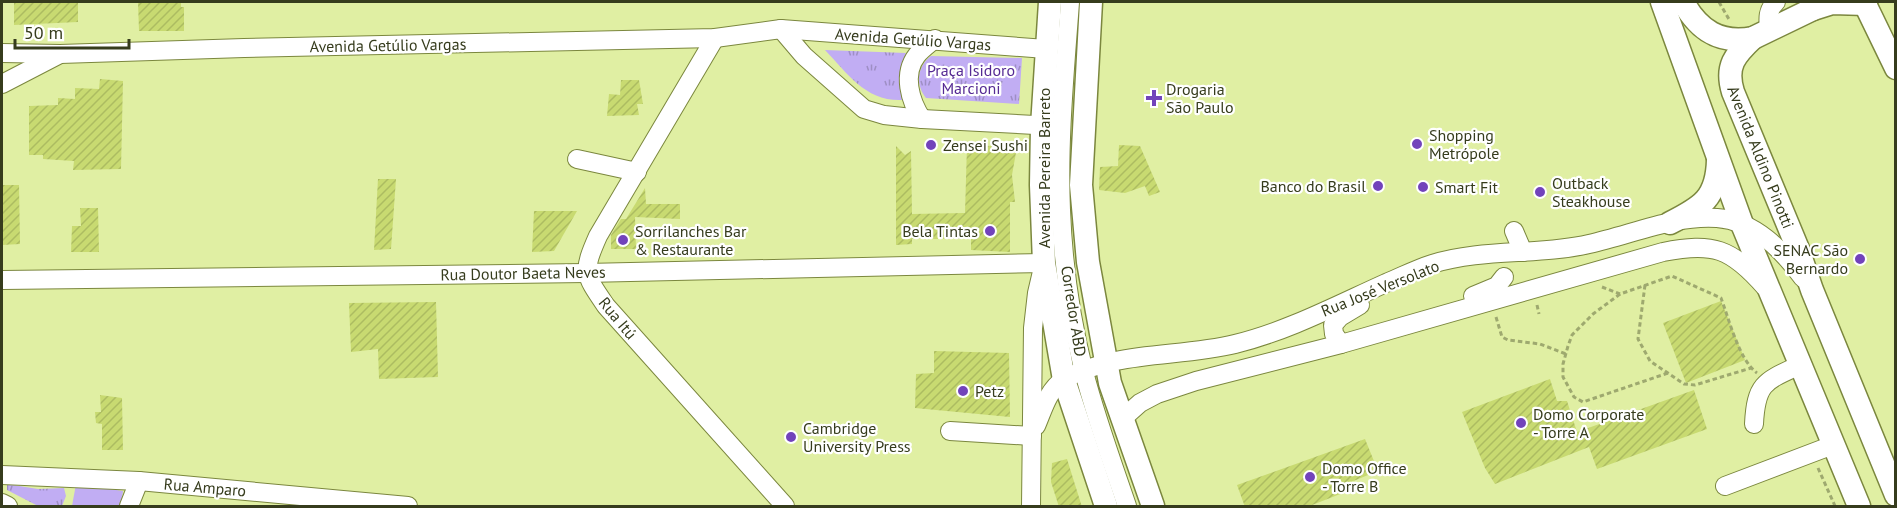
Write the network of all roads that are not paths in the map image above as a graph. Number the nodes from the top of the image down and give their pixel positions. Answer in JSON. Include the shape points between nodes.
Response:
{"nodes":[{"id":1,"x":1050,"y":2,"type":"edge"},
{"id":2,"x":1070,"y":2,"type":"edge"},
{"id":3,"x":1091,"y":2,"type":"edge"},
{"id":4,"x":1662,"y":2,"type":"edge"},
{"id":5,"x":1776,"y":2,"type":"edge"},
{"id":6,"x":1865,"y":3,"type":"edge"},
{"id":7,"x":1689,"y":5,"type":"edge"},
{"id":8,"x":1812,"y":6,"type":"edge"},
{"id":9,"x":781,"y":29,"type":"junction"},
{"id":10,"x":1761,"y":34,"type":"junction"},
{"id":11,"x":714,"y":38,"type":"junction"},
{"id":12,"x":935,"y":39,"type":"junction"},
{"id":13,"x":1046,"y":49,"type":"junction"},
{"id":14,"x":2,"y":53,"type":"edge"},
{"id":15,"x":60,"y":54,"type":"junction"},
{"id":16,"x":1896,"y":68,"type":"edge"},
{"id":17,"x":2,"y":84,"type":"edge"},
{"id":18,"x":922,"y":119,"type":"junction"},
{"id":19,"x":1062,"y":126,"type":"junction"},
{"id":20,"x":1719,"y":158,"type":"junction"},
{"id":21,"x":577,"y":159,"type":"dead end"},
{"id":22,"x":637,"y":172,"type":"junction"},
{"id":23,"x":1670,"y":223,"type":"junction"},
{"id":24,"x":1742,"y":224,"type":"junction"},
{"id":25,"x":1514,"y":231,"type":"dead end"},
{"id":26,"x":1523,"y":252,"type":"junction"},
{"id":27,"x":1496,"y":254,"type":"junction"},
{"id":28,"x":1044,"y":263,"type":"junction"},
{"id":29,"x":586,"y":273,"type":"junction"},
{"id":30,"x":1398,"y":278,"type":"junction"},
{"id":31,"x":1504,"y":278,"type":"junction"},
{"id":32,"x":2,"y":280,"type":"edge"},
{"id":33,"x":1812,"y":290,"type":"junction"},
{"id":34,"x":1770,"y":294,"type":"junction"},
{"id":35,"x":1510,"y":296,"type":"junction"},
{"id":36,"x":1420,"y":321,"type":"junction"},
{"id":37,"x":1341,"y":344,"type":"junction"},
{"id":38,"x":1106,"y":364,"type":"junction"},
{"id":39,"x":1800,"y":365,"type":"junction"},
{"id":40,"x":1074,"y":376,"type":"junction"},
{"id":41,"x":1122,"y":419,"type":"junction"},
{"id":42,"x":1754,"y":424,"type":"dead end"},
{"id":43,"x":950,"y":431,"type":"dead end"},
{"id":44,"x":1032,"y":436,"type":"junction"},
{"id":45,"x":1822,"y":449,"type":"junction"},
{"id":46,"x":2,"y":476,"type":"edge"},
{"id":47,"x":139,"y":481,"type":"junction"},
{"id":48,"x":1725,"y":486,"type":"dead end"},
{"id":49,"x":1896,"y":495,"type":"edge"},
{"id":50,"x":2,"y":503,"type":"edge"},
{"id":51,"x":8,"y":507,"type":"edge"},
{"id":52,"x":129,"y":507,"type":"edge"},
{"id":53,"x":408,"y":507,"type":"edge"},
{"id":54,"x":785,"y":507,"type":"edge"},
{"id":55,"x":1031,"y":507,"type":"edge"},
{"id":56,"x":1106,"y":507,"type":"edge"},
{"id":57,"x":1127,"y":507,"type":"edge"},
{"id":58,"x":1153,"y":507,"type":"edge"},
{"id":59,"x":1859,"y":507,"type":"edge"}],
"edges":[{"from":1,"to":13,"type":"main road","name":"Avenida Pereira Barreto"},
{"from":2,"to":19,"type":"street","name":"Corredor ABD"},
{"from":3,"to":19,"type":"main road"},
{"from":4,"to":20,"type":"main road"},
{"from":5,"to":10,"type":"street"},
{"from":6,"to":8,"type":"main road"},
{"from":6,"to":16,"type":"main road"},
{"from":7,"to":10,"type":"main road","via":[[1700,26],[1720,38],[1742,40]]},
{"from":8,"to":10,"type":"main road"},
{"from":9,"to":11,"type":"street","name":"Avenida Getúlio Vargas"},
{"from":9,"to":12,"type":"street","name":"Avenida Getúlio Vargas"},
{"from":9,"to":18,"type":"street","via":[[804,56],[864,109]]},
{"from":10,"to":33,"type":"main road","name":"Avenida Aldino Pinotti","via":[[1732,63],[1730,84]]},
{"from":11,"to":15,"type":"street","name":"Avenida Getúlio Vargas"},
{"from":11,"to":22,"type":"street"},
{"from":12,"to":13,"type":"street","name":"Avenida Getúlio Vargas"},
{"from":12,"to":18,"type":"street","via":[[915,57],[910,75],[909,94]]},
{"from":13,"to":19,"type":"main road","name":"Avenida Pereira Barreto"},
{"from":14,"to":15,"type":"street"},
{"from":15,"to":17,"type":"street","name":"Avenida Getúlio Vargas"},
{"from":18,"to":19,"type":"street"},
{"from":19,"to":28,"type":"main road","name":"Avenida Pereira Barreto","via":[[1041,185]]},
{"from":19,"to":38,"type":"main road","name":"Avenida Pereira Barreto","via":[[1081,185],[1083,224]]},
{"from":19,"to":40,"type":"street","name":"Corredor ABD","via":[[1060,211]]},
{"from":20,"to":23,"type":"main road","via":[[1712,192],[1699,206]]},
{"from":20,"to":24,"type":"main road"},
{"from":21,"to":22,"type":"street"},
{"from":22,"to":29,"type":"street","via":[[598,236]]},
{"from":23,"to":24,"type":"street","name":"Rua José Versolato","via":[[1719,218]]},
{"from":23,"to":26,"type":"street","name":"Rua José Versolato","via":[[1586,245]]},
{"from":24,"to":33,"type":"street","name":"Rua José Versolato","via":[[1781,251]]},
{"from":24,"to":34,"type":"main road"},
{"from":25,"to":26,"type":"street"},
{"from":26,"to":27,"type":"street","name":"Rua José Versolato"},
{"from":27,"to":30,"type":"street","name":"Rua José Versolato","via":[[1442,261]]},
{"from":27,"to":31,"type":"street"},
{"from":28,"to":29,"type":"street","name":"Rua Doutor Baeta Neves"},
{"from":28,"to":40,"type":"main road","name":"Avenida Pereira Barreto"},
{"from":28,"to":44,"type":"street","via":[[1033,328]]},
{"from":29,"to":32,"type":"street","name":"Rua Doutor Baeta Neves"},
{"from":29,"to":54,"type":"street","name":"Rua Itú","via":[[606,306]]},
{"from":30,"to":37,"type":"street","via":[[1383,293],[1335,321],[1332,329]]},
{"from":30,"to":38,"type":"street","name":"Rua José Versolato","via":[[1251,339]]},
{"from":31,"to":35,"type":"street"},
{"from":31,"to":36,"type":"street","via":[[1495,288],[1444,306]]},
{"from":33,"to":49,"type":"main road","name":"Avenida Aldino Pinotti"},
{"from":34,"to":35,"type":"street","via":[[1729,255],[1713,248],[1695,247],[1663,252]]},
{"from":34,"to":39,"type":"main road"},
{"from":35,"to":36,"type":"street"},
{"from":36,"to":37,"type":"street"},
{"from":37,"to":41,"type":"street","via":[[1176,387],[1140,404]]},
{"from":38,"to":40,"type":"street","name":"Rua José Versolato"},
{"from":38,"to":41,"type":"main road","name":"Avenida Pereira Barreto"},
{"from":39,"to":42,"type":"street","via":[[1762,387],[1755,404]]},
{"from":39,"to":45,"type":"main road"},
{"from":40,"to":44,"type":"street","via":[[1051,393]]},
{"from":40,"to":56,"type":"main road","name":"Avenida Pereira Barreto"},
{"from":40,"to":57,"type":"street","name":"Corredor ABD"},
{"from":41,"to":58,"type":"main road","name":"Avenida Pereira Barreto"},
{"from":43,"to":44,"type":"street"},
{"from":44,"to":55,"type":"street"},
{"from":45,"to":48,"type":"street"},
{"from":45,"to":59,"type":"main road"},
{"from":46,"to":47,"type":"street","name":"Rua Amparo"},
{"from":47,"to":52,"type":"street"},
{"from":47,"to":53,"type":"street","name":"Rua Amparo"},
{"from":50,"to":51,"type":"street"}]}
